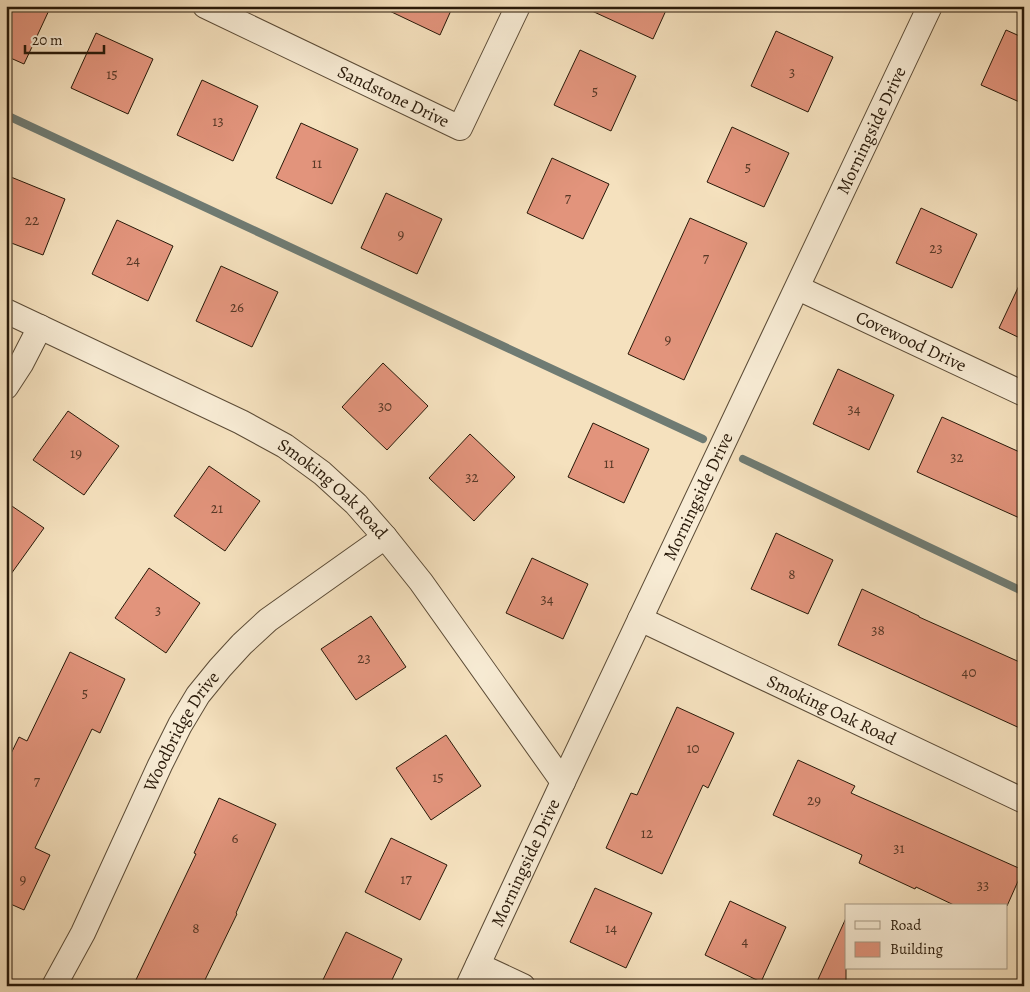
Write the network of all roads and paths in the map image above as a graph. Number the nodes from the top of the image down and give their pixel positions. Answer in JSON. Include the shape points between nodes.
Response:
{"nodes":[{"id":1,"x":205,"y":6,"type":"edge"},
{"id":2,"x":518,"y":6,"type":"edge"},
{"id":3,"x":930,"y":6,"type":"edge"},
{"id":4,"x":798,"y":288,"type":"junction"},
{"id":5,"x":6,"y":311,"type":"edge"},
{"id":6,"x":40,"y":327,"type":"junction"},
{"id":7,"x":6,"y":387,"type":"edge"},
{"id":8,"x":1024,"y":394,"type":"edge"},
{"id":9,"x":385,"y":537,"type":"junction"},
{"id":10,"x":640,"y":619,"type":"junction"},
{"id":11,"x":563,"y":782,"type":"junction"},
{"id":12,"x":1024,"y":801,"type":"edge"},
{"id":13,"x":478,"y":964,"type":"junction"},
{"id":14,"x":54,"y":986,"type":"edge"},
{"id":15,"x":468,"y":986,"type":"edge"},
{"id":16,"x":524,"y":986,"type":"edge"}],
"edges":[{"from":1,"to":2,"type":"street","name":"Sandstone Drive","via":[[460,128]]},
{"from":3,"to":4,"type":"street","name":"Morningside Drive"},
{"from":4,"to":8,"type":"street","name":"Covewood Drive"},
{"from":4,"to":10,"type":"street","name":"Morningside Drive"},
{"from":5,"to":6,"type":"street","name":"Smoking Oak Road"},
{"from":6,"to":7,"type":"street"},
{"from":6,"to":9,"type":"street","name":"Smoking Oak Road","via":[[285,446],[329,479]]},
{"from":9,"to":11,"type":"street","name":"Smoking Oak Road","via":[[421,582]]},
{"from":9,"to":14,"type":"street","name":"Woodbridge Drive","via":[[268,620],[236,650],[198,695],[160,765],[83,933]]},
{"from":10,"to":11,"type":"street","name":"Morningside Drive"},
{"from":10,"to":12,"type":"street","name":"Smoking Oak Road"},
{"from":11,"to":13,"type":"street","name":"Morningside Drive"},
{"from":13,"to":15,"type":"street","name":"Morningside Drive"},
{"from":13,"to":16,"type":"street"}]}
